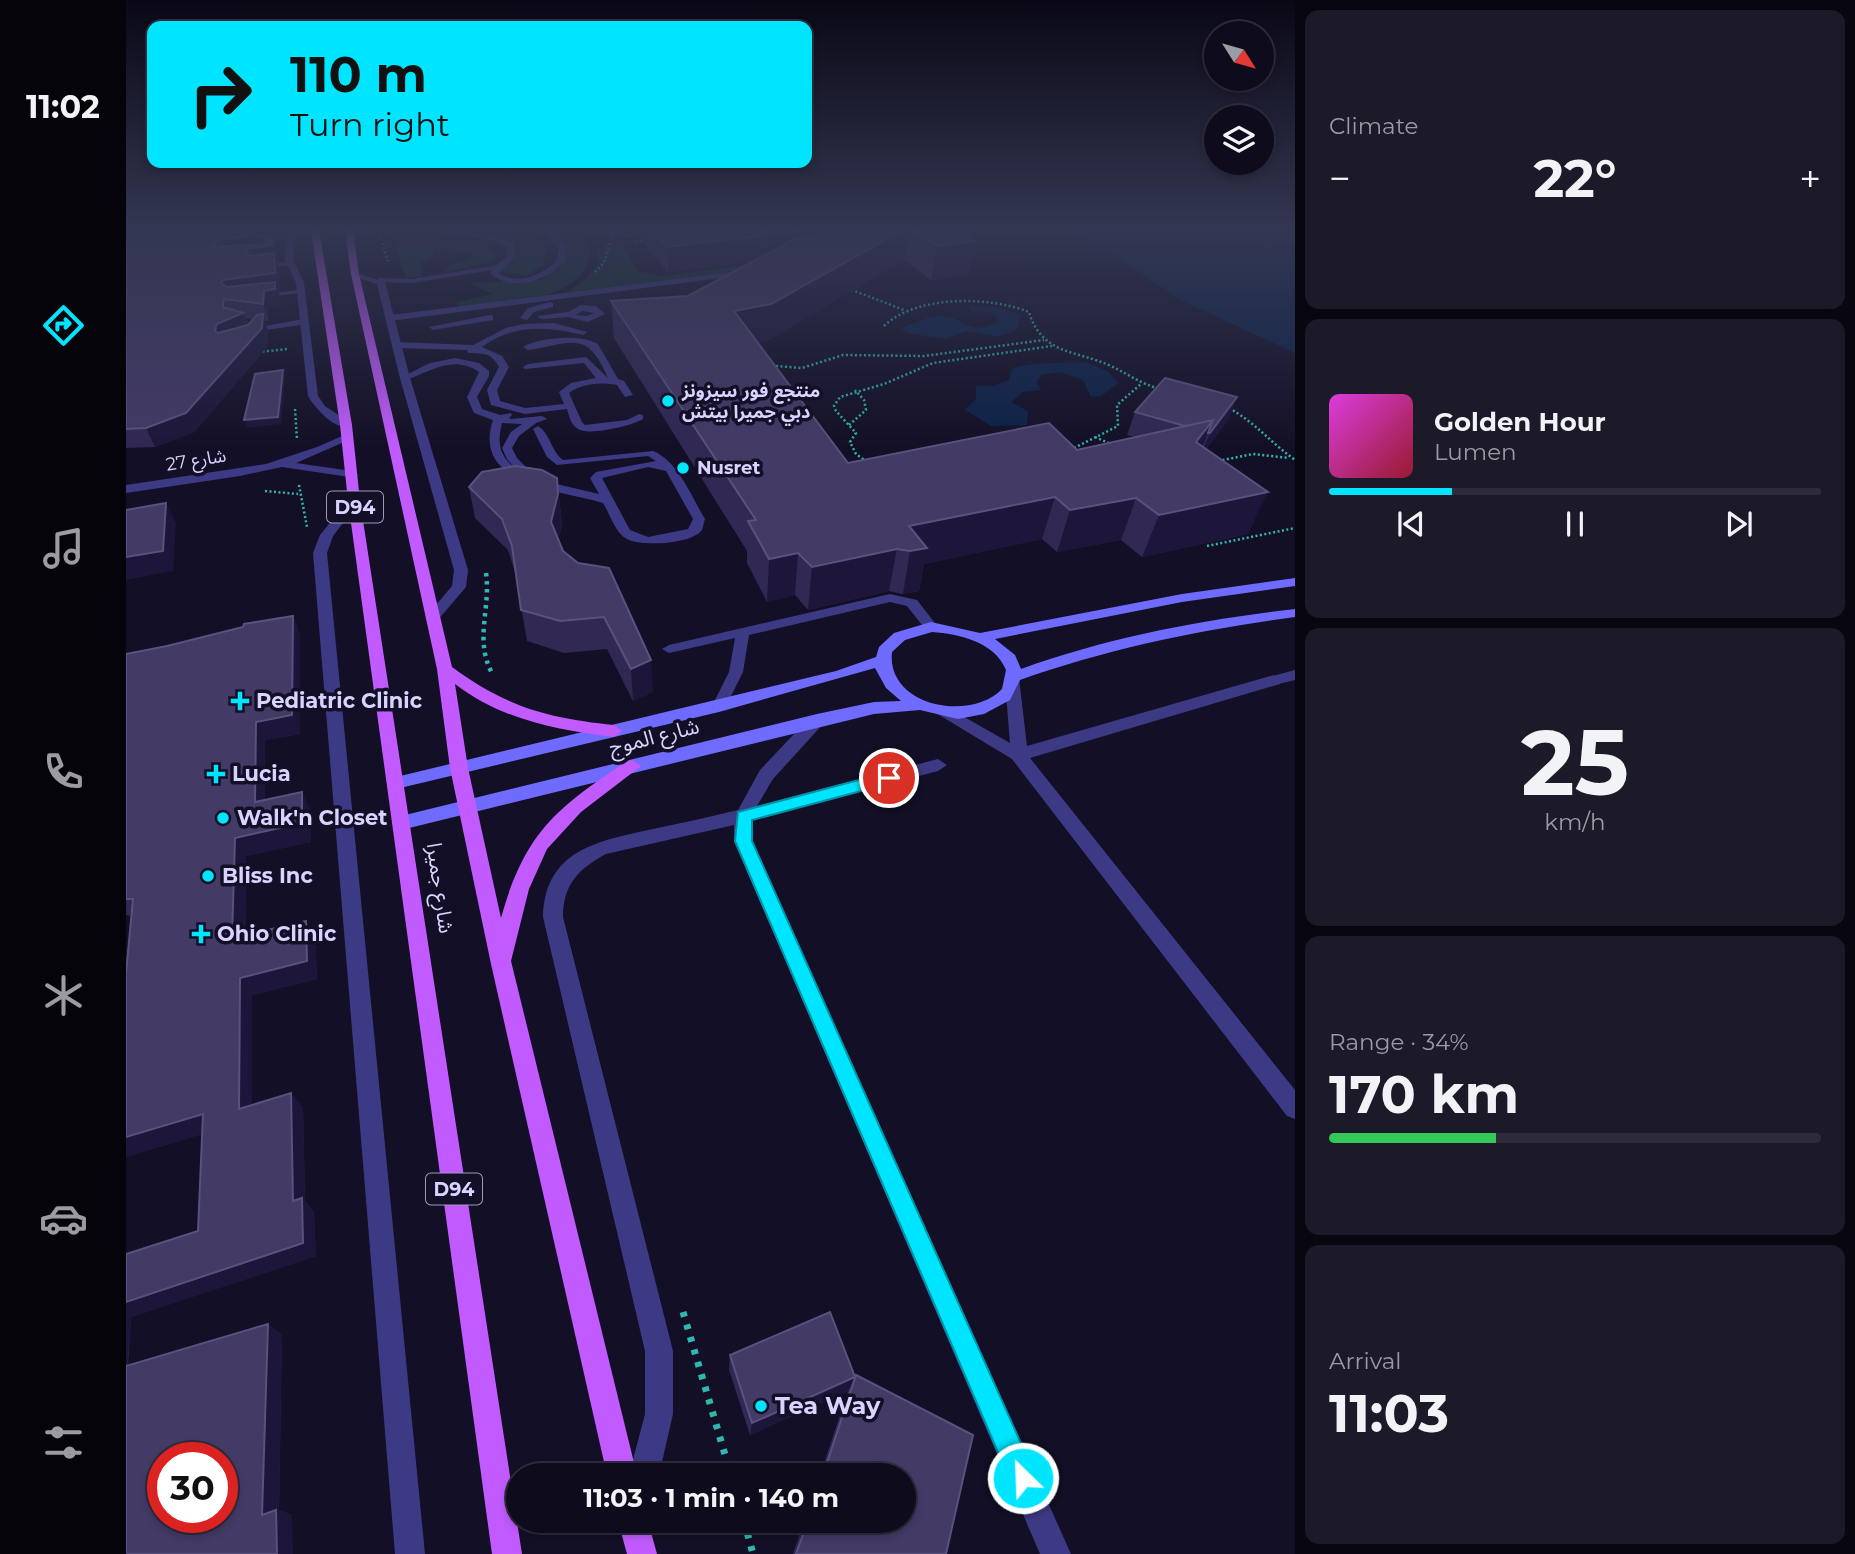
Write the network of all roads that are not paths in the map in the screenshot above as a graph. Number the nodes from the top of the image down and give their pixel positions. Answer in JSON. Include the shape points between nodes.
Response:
{"nodes":[{"id":1,"x":302,"y":303,"type":"edge"},
{"id":2,"x":327,"y":303,"type":"edge"},
{"id":3,"x":361,"y":303,"type":"edge"},
{"id":4,"x":386,"y":303,"type":"edge"},
{"id":5,"x":505,"y":303,"type":"edge"},
{"id":6,"x":567,"y":303,"type":"edge"},
{"id":7,"x":612,"y":310,"type":"dead end"},
{"id":8,"x":390,"y":317,"type":"junction"},
{"id":9,"x":490,"y":318,"type":"dead end"},
{"id":10,"x":524,"y":318,"type":"junction"},
{"id":11,"x":247,"y":321,"type":"edge"},
{"id":12,"x":304,"y":322,"type":"junction"},
{"id":13,"x":465,"y":323,"type":"junction"},
{"id":14,"x":433,"y":327,"type":"dead end"},
{"id":15,"x":258,"y":328,"type":"junction"},
{"id":16,"x":485,"y":332,"type":"junction"},
{"id":17,"x":250,"y":338,"type":"edge"},
{"id":18,"x":474,"y":343,"type":"junction"},
{"id":19,"x":397,"y":345,"type":"junction"},
{"id":20,"x":528,"y":347,"type":"dead end"},
{"id":21,"x":492,"y":353,"type":"junction"},
{"id":22,"x":458,"y":362,"type":"junction"},
{"id":23,"x":528,"y":367,"type":"dead end"},
{"id":24,"x":405,"y":377,"type":"junction"},
{"id":25,"x":609,"y":381,"type":"junction"},
{"id":26,"x":628,"y":395,"type":"dead end"},
{"id":27,"x":514,"y":410,"type":"junction"},
{"id":28,"x":572,"y":410,"type":"junction"},
{"id":29,"x":639,"y":416,"type":"dead end"},
{"id":30,"x":498,"y":420,"type":"junction"},
{"id":31,"x":535,"y":425,"type":"junction"},
{"id":32,"x":347,"y":431,"type":"junction"},
{"id":33,"x":664,"y":465,"type":"junction"},
{"id":34,"x":271,"y":466,"type":"junction"},
{"id":35,"x":352,"y":475,"type":"junction"},
{"id":36,"x":597,"y":481,"type":"junction"},
{"id":37,"x":126,"y":489,"type":"edge"},
{"id":38,"x":607,"y":500,"type":"junction"},
{"id":39,"x":354,"y":501,"type":"junction"},
{"id":40,"x":1295,"y":582,"type":"edge"},
{"id":41,"x":1295,"y":613,"type":"edge"},
{"id":42,"x":432,"y":618,"type":"junction"},
{"id":43,"x":931,"y":627,"type":"junction"},
{"id":44,"x":742,"y":634,"type":"junction"},
{"id":45,"x":981,"y":637,"type":"junction"},
{"id":46,"x":669,"y":649,"type":"dead end"},
{"id":47,"x":880,"y":661,"type":"junction"},
{"id":48,"x":444,"y":668,"type":"junction"},
{"id":49,"x":1295,"y":677,"type":"edge"},
{"id":50,"x":1013,"y":680,"type":"junction"},
{"id":51,"x":1274,"y":680,"type":"joint"},
{"id":52,"x":920,"y":705,"type":"junction"},
{"id":53,"x":719,"y":706,"type":"junction"},
{"id":54,"x":939,"y":710,"type":"junction"},
{"id":55,"x":817,"y":720,"type":"junction"},
{"id":56,"x":614,"y":731,"type":"junction"},
{"id":57,"x":1018,"y":755,"type":"junction"},
{"id":58,"x":938,"y":765,"type":"dead end"},
{"id":59,"x":632,"y":766,"type":"junction"},
{"id":60,"x":459,"y":768,"type":"junction"},
{"id":61,"x":396,"y":783,"type":"junction"},
{"id":62,"x":467,"y":807,"type":"junction"},
{"id":63,"x":744,"y":816,"type":"junction"},
{"id":64,"x":401,"y":823,"type":"junction"},
{"id":65,"x":501,"y":964,"type":"junction"},
{"id":66,"x":1295,"y":1108,"type":"edge"},
{"id":67,"x":619,"y":1463,"type":"edge"},
{"id":68,"x":648,"y":1463,"type":"edge"},
{"id":69,"x":636,"y":1533,"type":"edge"},
{"id":70,"x":410,"y":1554,"type":"edge"},
{"id":71,"x":507,"y":1554,"type":"edge"},
{"id":72,"x":642,"y":1554,"type":"edge"},
{"id":73,"x":1056,"y":1554,"type":"edge"}],
"edges":[{"from":1,"to":12,"type":"street"},
{"from":2,"to":32,"type":"main road","name":"شارع جميرا","number":"D94"},
{"from":3,"to":42,"type":"main road","name":"شارع جميرا","number":"D94"},
{"from":4,"to":8,"type":"street"},
{"from":5,"to":8,"type":"lane"},
{"from":6,"to":10,"type":"lane","via":[[531,310]]},
{"from":7,"to":10,"type":"lane","via":[[581,308],[571,314]]},
{"from":8,"to":19,"type":"street"},
{"from":9,"to":13,"type":"lane"},
{"from":10,"to":16,"type":"lane"},
{"from":11,"to":15,"type":"lane"},
{"from":12,"to":15,"type":"lane"},
{"from":12,"to":32,"type":"street","via":[[313,396]]},
{"from":13,"to":14,"type":"lane"},
{"from":13,"to":16,"type":"lane"},
{"from":13,"to":18,"type":"lane","via":[[464,331]]},
{"from":15,"to":17,"type":"lane"},
{"from":16,"to":18,"type":"lane"},
{"from":18,"to":19,"type":"lane"},
{"from":18,"to":21,"type":"lane"},
{"from":18,"to":21,"type":"lane","via":[[527,326],[555,325],[578,334],[529,331]]},
{"from":18,"to":22,"type":"lane"},
{"from":19,"to":24,"type":"street"},
{"from":20,"to":25,"type":"lane","via":[[590,344],[596,348]]},
{"from":21,"to":27,"type":"lane","via":[[504,367],[493,385],[492,399]]},
{"from":22,"to":24,"type":"lane","via":[[427,367]]},
{"from":22,"to":30,"type":"lane","via":[[484,371],[472,401],[478,411]]},
{"from":23,"to":25,"type":"lane","via":[[586,360]]},
{"from":24,"to":42,"type":"street","via":[[461,570],[459,587]]},
{"from":25,"to":26,"type":"lane","via":[[621,383]]},
{"from":25,"to":28,"type":"lane","via":[[566,388]]},
{"from":27,"to":28,"type":"lane"},
{"from":27,"to":30,"type":"lane"},
{"from":28,"to":29,"type":"lane","via":[[578,424],[588,429],[630,423]]},
{"from":28,"to":31,"type":"lane"},
{"from":30,"to":31,"type":"lane"},
{"from":30,"to":38,"type":"lane","via":[[494,450],[508,468],[531,480]]},
{"from":31,"to":33,"type":"lane","via":[[552,457],[561,463],[649,453]]},
{"from":31,"to":36,"type":"lane","via":[[515,434],[507,448],[517,465],[543,476]]},
{"from":32,"to":34,"type":"street","name":"شارع 27","via":[[316,453]]},
{"from":32,"to":35,"type":"main road","name":"شارع جميرا","number":"D94"},
{"from":33,"to":36,"type":"lane","via":[[605,472]]},
{"from":33,"to":38,"type":"lane","via":[[699,519],[692,531],[650,541],[632,538]]},
{"from":34,"to":35,"type":"street","name":"شارع 27"},
{"from":34,"to":37,"type":"street","name":"شارع 27"},
{"from":35,"to":39,"type":"main road","name":"شارع جميرا","number":"D94"},
{"from":36,"to":38,"type":"lane"},
{"from":39,"to":61,"type":"main road","name":"شارع جميرا","number":"D94"},
{"from":39,"to":70,"type":"street","via":[[327,535],[320,553]]},
{"from":40,"to":45,"type":"street","via":[[1182,598]]},
{"from":41,"to":50,"type":"street","via":[[1175,633],[1060,661]]},
{"from":42,"to":48,"type":"main road","name":"شارع جميرا","number":"D94"},
{"from":43,"to":44,"type":"lane","via":[[912,603],[890,598]]},
{"from":43,"to":45,"type":"street"},
{"from":43,"to":47,"type":"street","via":[[895,637]]},
{"from":44,"to":46,"type":"lane"},
{"from":44,"to":53,"type":"lane","via":[[736,672]]},
{"from":45,"to":50,"type":"street","via":[[1010,662]]},
{"from":47,"to":52,"type":"street","via":[[890,686]]},
{"from":47,"to":53,"type":"street","name":"شارع الموج"},
{"from":48,"to":56,"type":"main road","via":[[492,703],[517,714]]},
{"from":48,"to":60,"type":"main road","name":"شارع جميرا","number":"D94"},
{"from":49,"to":51,"type":"lane"},
{"from":50,"to":54,"type":"street","via":[[1007,694],[995,704],[979,710]]},
{"from":50,"to":57,"type":"street"},
{"from":51,"to":57,"type":"street"},
{"from":52,"to":54,"type":"street"},
{"from":52,"to":55,"type":"street","name":"شارع الموج","via":[[874,708]]},
{"from":53,"to":56,"type":"street","name":"شارع الموج"},
{"from":54,"to":57,"type":"street"},
{"from":55,"to":59,"type":"street","name":"شارع الموج"},
{"from":55,"to":63,"type":"street","via":[[767,775]]},
{"from":56,"to":60,"type":"street","name":"شارع الموج"},
{"from":57,"to":66,"type":"street"},
{"from":58,"to":63,"type":"street"},
{"from":59,"to":62,"type":"street","name":"شارع الموج"},
{"from":59,"to":65,"type":"main road","via":[[567,812],[531,855],[517,889]]},
{"from":60,"to":61,"type":"street","name":"شارع الموج"},
{"from":60,"to":62,"type":"main road","name":"شارع جميرا","number":"D94"},
{"from":61,"to":64,"type":"main road","name":"شارع جميرا","number":"D94"},
{"from":62,"to":64,"type":"street","name":"شارع الموج"},
{"from":62,"to":65,"type":"main road","name":"شارع جميرا","number":"D94"},
{"from":63,"to":68,"type":"street","via":[[601,848],[566,870],[552,901],[659,1351],[662,1406]]},
{"from":63,"to":73,"type":"street","via":[[743,841]]},
{"from":64,"to":71,"type":"main road","name":"شارع جميرا","number":"D94"},
{"from":65,"to":67,"type":"main road","name":"شارع جميرا","number":"D94"},
{"from":69,"to":72,"type":"main road"}]}
